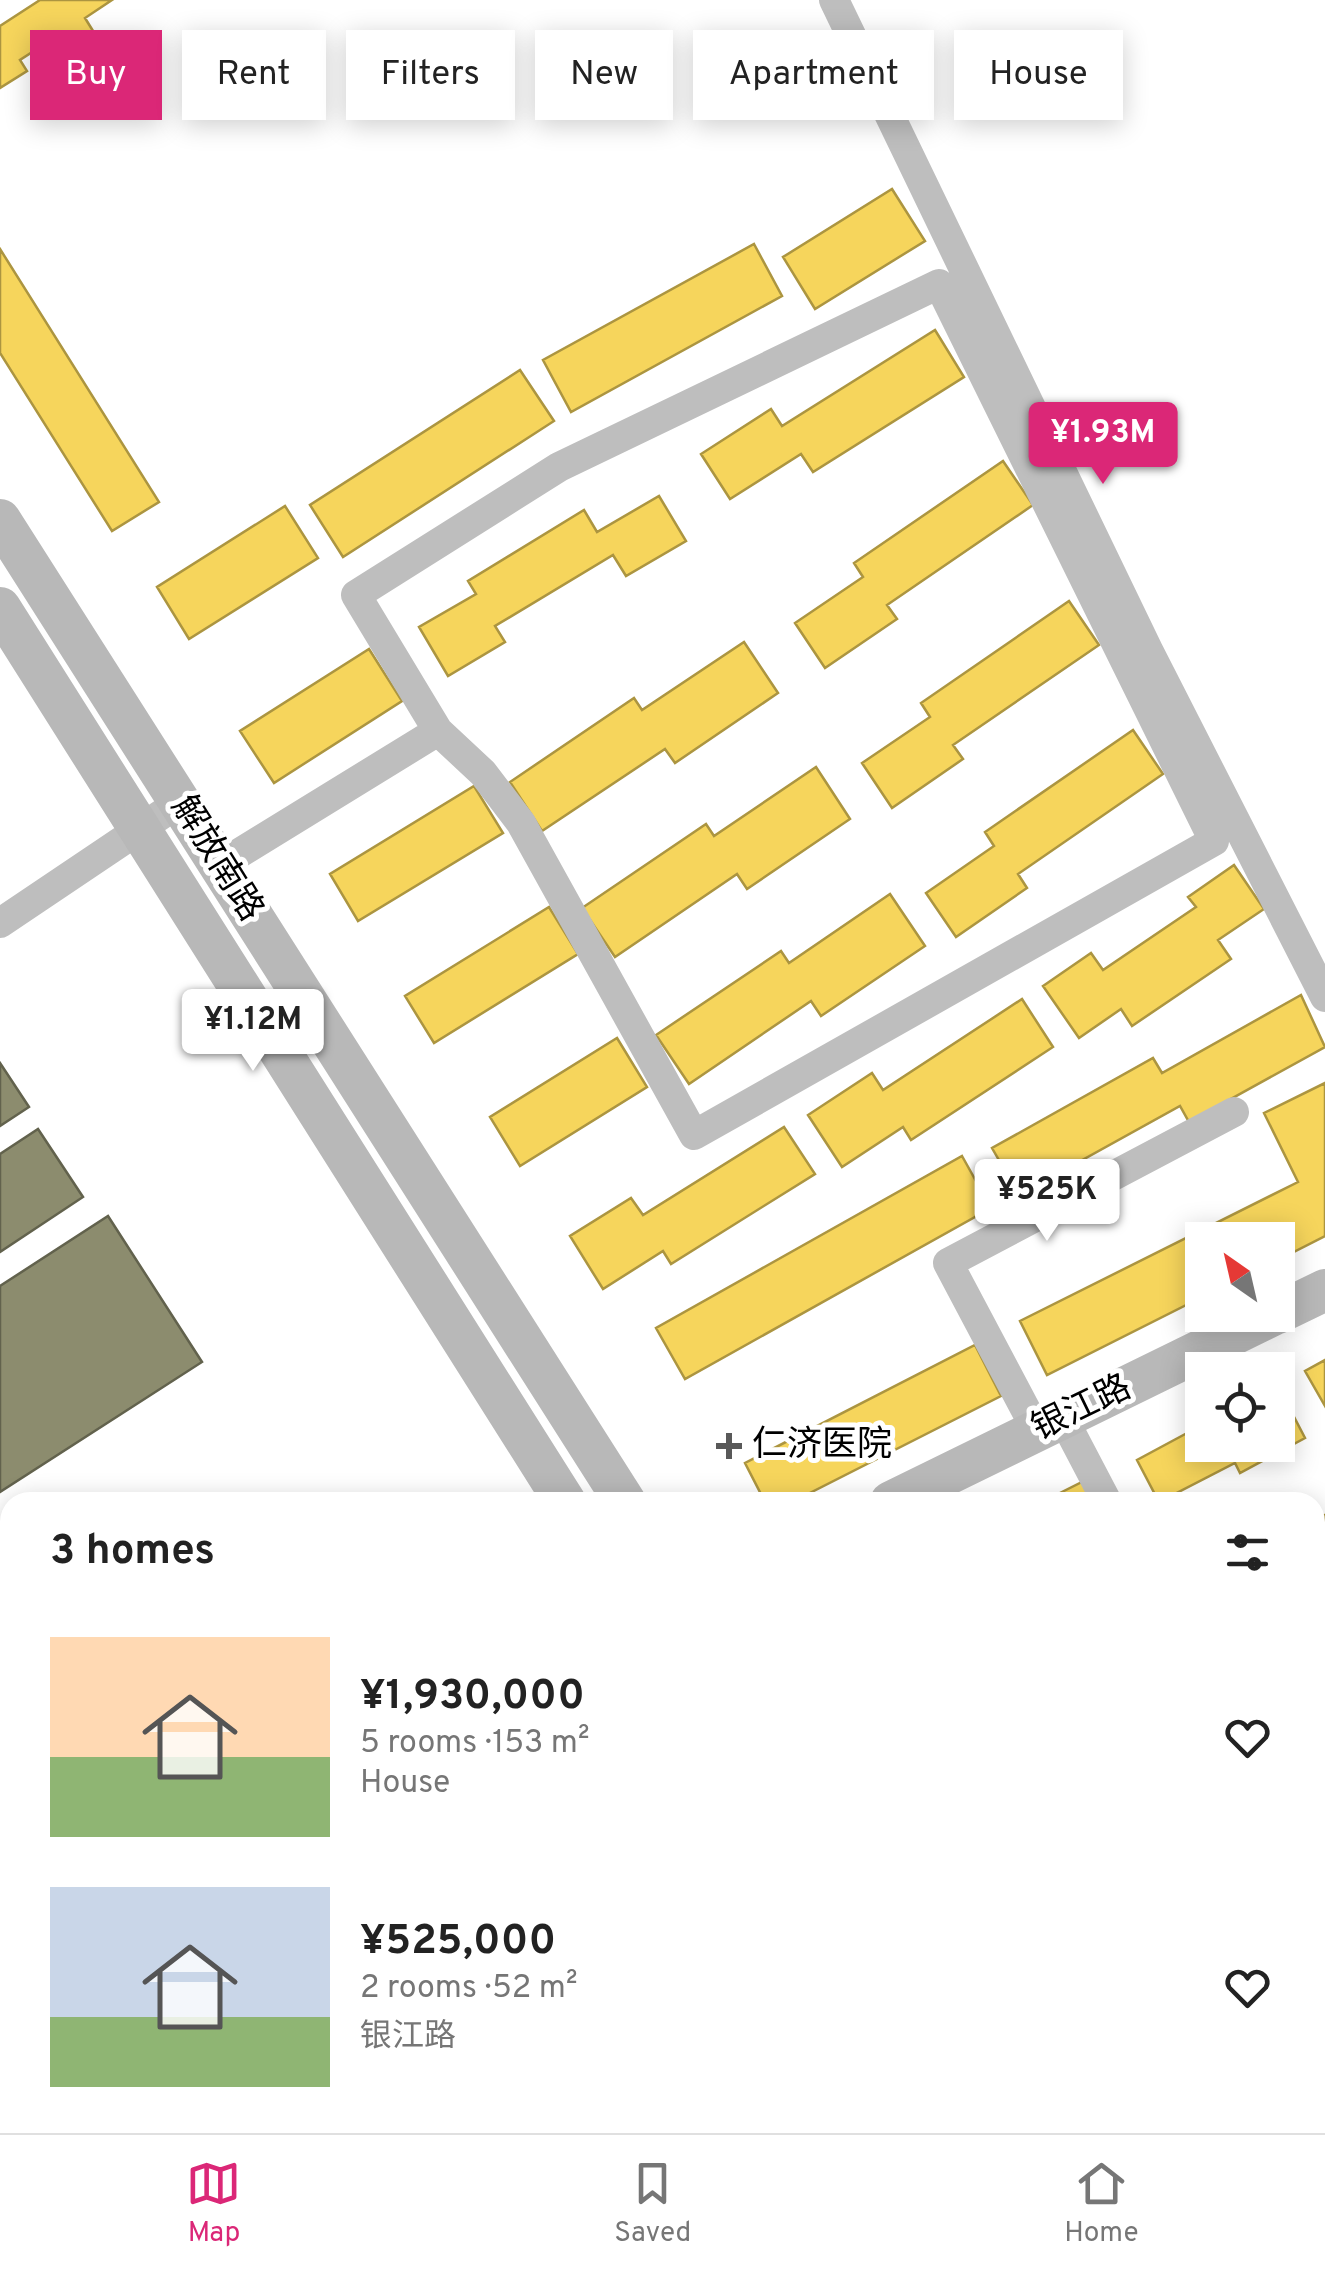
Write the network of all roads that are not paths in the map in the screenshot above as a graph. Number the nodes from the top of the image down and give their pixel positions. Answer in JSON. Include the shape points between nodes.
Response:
{"nodes":[{"id":1,"x":834,"y":0,"type":"edge"},
{"id":2,"x":0,"y":520,"type":"edge"},
{"id":3,"x":0,"y":608,"type":"edge"},
{"id":4,"x":438,"y":732,"type":"junction"},
{"id":5,"x":180,"y":802,"type":"junction"},
{"id":6,"x":141,"y":828,"type":"junction"},
{"id":7,"x":220,"y":865,"type":"junction"},
{"id":8,"x":0,"y":922,"type":"edge"},
{"id":9,"x":1325,"y":997,"type":"edge"},
{"id":10,"x":1234,"y":1112,"type":"dead end"},
{"id":11,"x":1325,"y":1290,"type":"edge"},
{"id":12,"x":1295,"y":1304,"type":"edge"},
{"id":13,"x":1239,"y":1332,"type":"edge"},
{"id":14,"x":1050,"y":1425,"type":"junction"},
{"id":15,"x":559,"y":1492,"type":"edge"},
{"id":16,"x":619,"y":1492,"type":"edge"},
{"id":17,"x":912,"y":1492,"type":"edge"},
{"id":18,"x":1100,"y":1492,"type":"edge"}],
"edges":[{"from":1,"to":9,"type":"street","via":[[1148,650]]},
{"from":2,"to":5,"type":"main road","name":"解放南路"},
{"from":3,"to":6,"type":"main road","name":"解放南路"},
{"from":4,"to":4,"type":"street","via":[[483,773],[521,823],[694,1135],[1214,842],[939,284],[559,467],[356,595]]},
{"from":4,"to":7,"type":"street"},
{"from":5,"to":6,"type":"street"},
{"from":5,"to":7,"type":"main road","name":"解放南路"},
{"from":6,"to":8,"type":"street"},
{"from":6,"to":15,"type":"main road","name":"解放南路"},
{"from":7,"to":16,"type":"main road","name":"解放南路"},
{"from":10,"to":14,"type":"street","via":[[948,1263]]},
{"from":11,"to":12,"type":"main road","name":"银江路"},
{"from":13,"to":14,"type":"main road","name":"银江路"},
{"from":14,"to":17,"type":"main road","name":"银江路"},
{"from":14,"to":18,"type":"street"}]}
